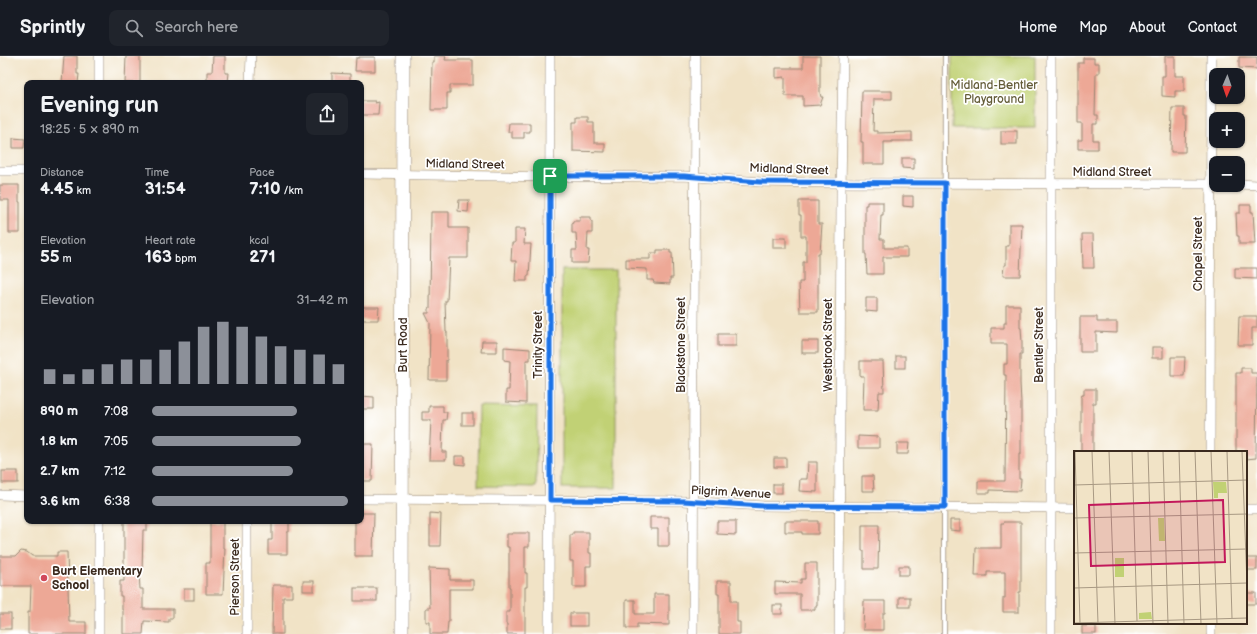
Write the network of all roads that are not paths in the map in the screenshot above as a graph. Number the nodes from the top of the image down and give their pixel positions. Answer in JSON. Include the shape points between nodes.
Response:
{"nodes":[{"id":1,"x":99,"y":56,"type":"edge"},
{"id":2,"x":251,"y":56,"type":"edge"},
{"id":3,"x":404,"y":56,"type":"edge"},
{"id":4,"x":550,"y":56,"type":"edge"},
{"id":5,"x":695,"y":56,"type":"edge"},
{"id":6,"x":843,"y":56,"type":"edge"},
{"id":7,"x":945,"y":56,"type":"edge"},
{"id":8,"x":1051,"y":56,"type":"edge"},
{"id":9,"x":1211,"y":56,"type":"edge"},
{"id":10,"x":99,"y":80,"type":"edge"},
{"id":11,"x":250,"y":80,"type":"edge"},
{"id":12,"x":1213,"y":156,"type":"edge"},
{"id":13,"x":0,"y":171,"type":"edge"},
{"id":14,"x":24,"y":171,"type":"edge"},
{"id":15,"x":364,"y":174,"type":"edge"},
{"id":16,"x":403,"y":175,"type":"junction"},
{"id":17,"x":550,"y":176,"type":"junction"},
{"id":18,"x":694,"y":177,"type":"junction"},
{"id":19,"x":841,"y":183,"type":"junction"},
{"id":20,"x":945,"y":183,"type":"junction"},
{"id":21,"x":1051,"y":183,"type":"junction"},
{"id":22,"x":1209,"y":184,"type":"edge"},
{"id":23,"x":1245,"y":184,"type":"edge"},
{"id":24,"x":1257,"y":184,"type":"edge"},
{"id":25,"x":1213,"y":192,"type":"edge"},
{"id":26,"x":1210,"y":451,"type":"edge"},
{"id":27,"x":0,"y":495,"type":"edge"},
{"id":28,"x":24,"y":496,"type":"edge"},
{"id":29,"x":364,"y":499,"type":"edge"},
{"id":30,"x":402,"y":499,"type":"junction"},
{"id":31,"x":550,"y":500,"type":"junction"},
{"id":32,"x":693,"y":502,"type":"junction"},
{"id":33,"x":839,"y":506,"type":"junction"},
{"id":34,"x":945,"y":507,"type":"junction"},
{"id":35,"x":1051,"y":508,"type":"junction"},
{"id":36,"x":1074,"y":508,"type":"edge"},
{"id":37,"x":99,"y":524,"type":"edge"},
{"id":38,"x":247,"y":524,"type":"edge"},
{"id":39,"x":99,"y":634,"type":"edge"},
{"id":40,"x":247,"y":634,"type":"edge"},
{"id":41,"x":402,"y":634,"type":"edge"},
{"id":42,"x":550,"y":634,"type":"edge"},
{"id":43,"x":693,"y":634,"type":"edge"},
{"id":44,"x":839,"y":634,"type":"edge"},
{"id":45,"x":944,"y":634,"type":"edge"},
{"id":46,"x":1051,"y":634,"type":"edge"}],
"edges":[{"from":1,"to":10,"type":"street"},
{"from":2,"to":11,"type":"street"},
{"from":3,"to":16,"type":"street","name":"Burt Road"},
{"from":4,"to":17,"type":"street","name":"Trinity Street"},
{"from":5,"to":18,"type":"street","name":"Blackstone Street"},
{"from":6,"to":19,"type":"street","name":"Westbrook Street"},
{"from":7,"to":20,"type":"lane"},
{"from":8,"to":21,"type":"street","name":"Bentler Street"},
{"from":9,"to":12,"type":"street","name":"Chapel Street"},
{"from":13,"to":14,"type":"street"},
{"from":15,"to":16,"type":"street","name":"Midland Street"},
{"from":16,"to":17,"type":"street","name":"Midland Street"},
{"from":16,"to":30,"type":"street","name":"Burt Road"},
{"from":17,"to":18,"type":"street","name":"Midland Street"},
{"from":17,"to":31,"type":"street","name":"Trinity Street"},
{"from":18,"to":19,"type":"street","name":"Midland Street","via":[[760,182]]},
{"from":18,"to":32,"type":"street","name":"Blackstone Street"},
{"from":19,"to":20,"type":"street","name":"Midland Street"},
{"from":19,"to":33,"type":"street","name":"Westbrook Street"},
{"from":20,"to":21,"type":"street","name":"Midland Street"},
{"from":20,"to":34,"type":"lane"},
{"from":21,"to":22,"type":"street","name":"Midland Street"},
{"from":21,"to":35,"type":"street","name":"Bentler Street"},
{"from":23,"to":24,"type":"street"},
{"from":25,"to":26,"type":"street","name":"Chapel Street"},
{"from":27,"to":28,"type":"street"},
{"from":29,"to":30,"type":"street","name":"Pilgrim Avenue"},
{"from":30,"to":31,"type":"street","name":"Pilgrim Avenue"},
{"from":30,"to":41,"type":"street","name":"Burt Road"},
{"from":31,"to":32,"type":"street","name":"Pilgrim Avenue"},
{"from":31,"to":42,"type":"street","name":"Trinity Street"},
{"from":32,"to":33,"type":"street","name":"Pilgrim Avenue","via":[[763,506]]},
{"from":32,"to":43,"type":"street","name":"Blackstone Street"},
{"from":33,"to":34,"type":"street","name":"Pilgrim Avenue"},
{"from":33,"to":44,"type":"street","name":"Westbrook Street"},
{"from":34,"to":35,"type":"street","name":"Pilgrim Avenue"},
{"from":34,"to":45,"type":"lane"},
{"from":35,"to":36,"type":"street","name":"Pilgrim Avenue"},
{"from":35,"to":46,"type":"street","name":"Bentler Street"},
{"from":37,"to":39,"type":"street"},
{"from":38,"to":40,"type":"street","name":"Pierson Street"}]}
